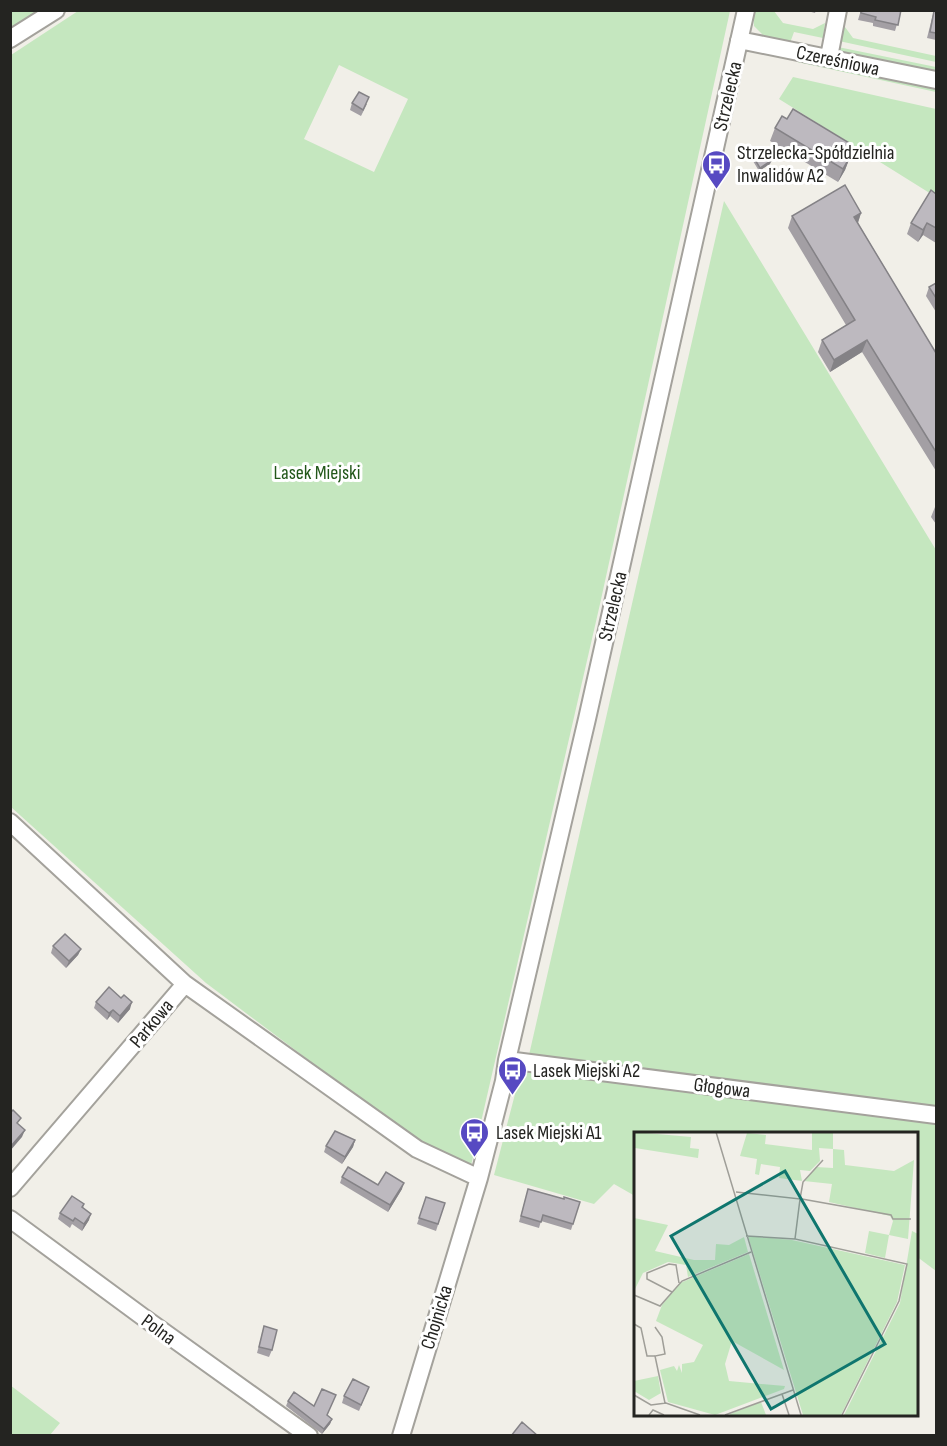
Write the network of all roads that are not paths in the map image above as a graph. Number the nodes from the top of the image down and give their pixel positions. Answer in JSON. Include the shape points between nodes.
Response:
{"nodes":[{"id":1,"x":56,"y":10,"type":"edge"},
{"id":2,"x":746,"y":10,"type":"edge"},
{"id":3,"x":838,"y":10,"type":"edge"},
{"id":4,"x":10,"y":39,"type":"edge"},
{"id":5,"x":740,"y":40,"type":"junction"},
{"id":6,"x":829,"y":57,"type":"junction"},
{"id":7,"x":936,"y":80,"type":"edge"},
{"id":8,"x":10,"y":822,"type":"edge"},
{"id":9,"x":184,"y":984,"type":"junction"},
{"id":10,"x":507,"y":1060,"type":"junction"},
{"id":11,"x":936,"y":1115,"type":"edge"},
{"id":12,"x":478,"y":1178,"type":"junction"},
{"id":13,"x":10,"y":1188,"type":"edge"},
{"id":14,"x":472,"y":1199,"type":"joint"},
{"id":15,"x":10,"y":1219,"type":"edge"},
{"id":16,"x":309,"y":1436,"type":"edge"},
{"id":17,"x":401,"y":1436,"type":"edge"}],
"edges":[{"from":1,"to":4,"type":"street"},
{"from":2,"to":5,"type":"street","name":"Strzelecka"},
{"from":3,"to":6,"type":"street"},
{"from":5,"to":6,"type":"street","name":"Czereśniowa"},
{"from":5,"to":10,"type":"street","name":"Strzelecka"},
{"from":6,"to":7,"type":"street","name":"Czereśniowa"},
{"from":8,"to":9,"type":"street","name":"Parkowa"},
{"from":9,"to":12,"type":"street","via":[[417,1149]]},
{"from":9,"to":13,"type":"street","name":"Parkowa"},
{"from":10,"to":11,"type":"street","name":"Głogowa"},
{"from":10,"to":12,"type":"street","name":"Strzelecka"},
{"from":12,"to":14,"type":"street","name":"Strzelecka"},
{"from":14,"to":17,"type":"street","name":"Chojnicka"},
{"from":15,"to":16,"type":"street","name":"Polna"}]}
